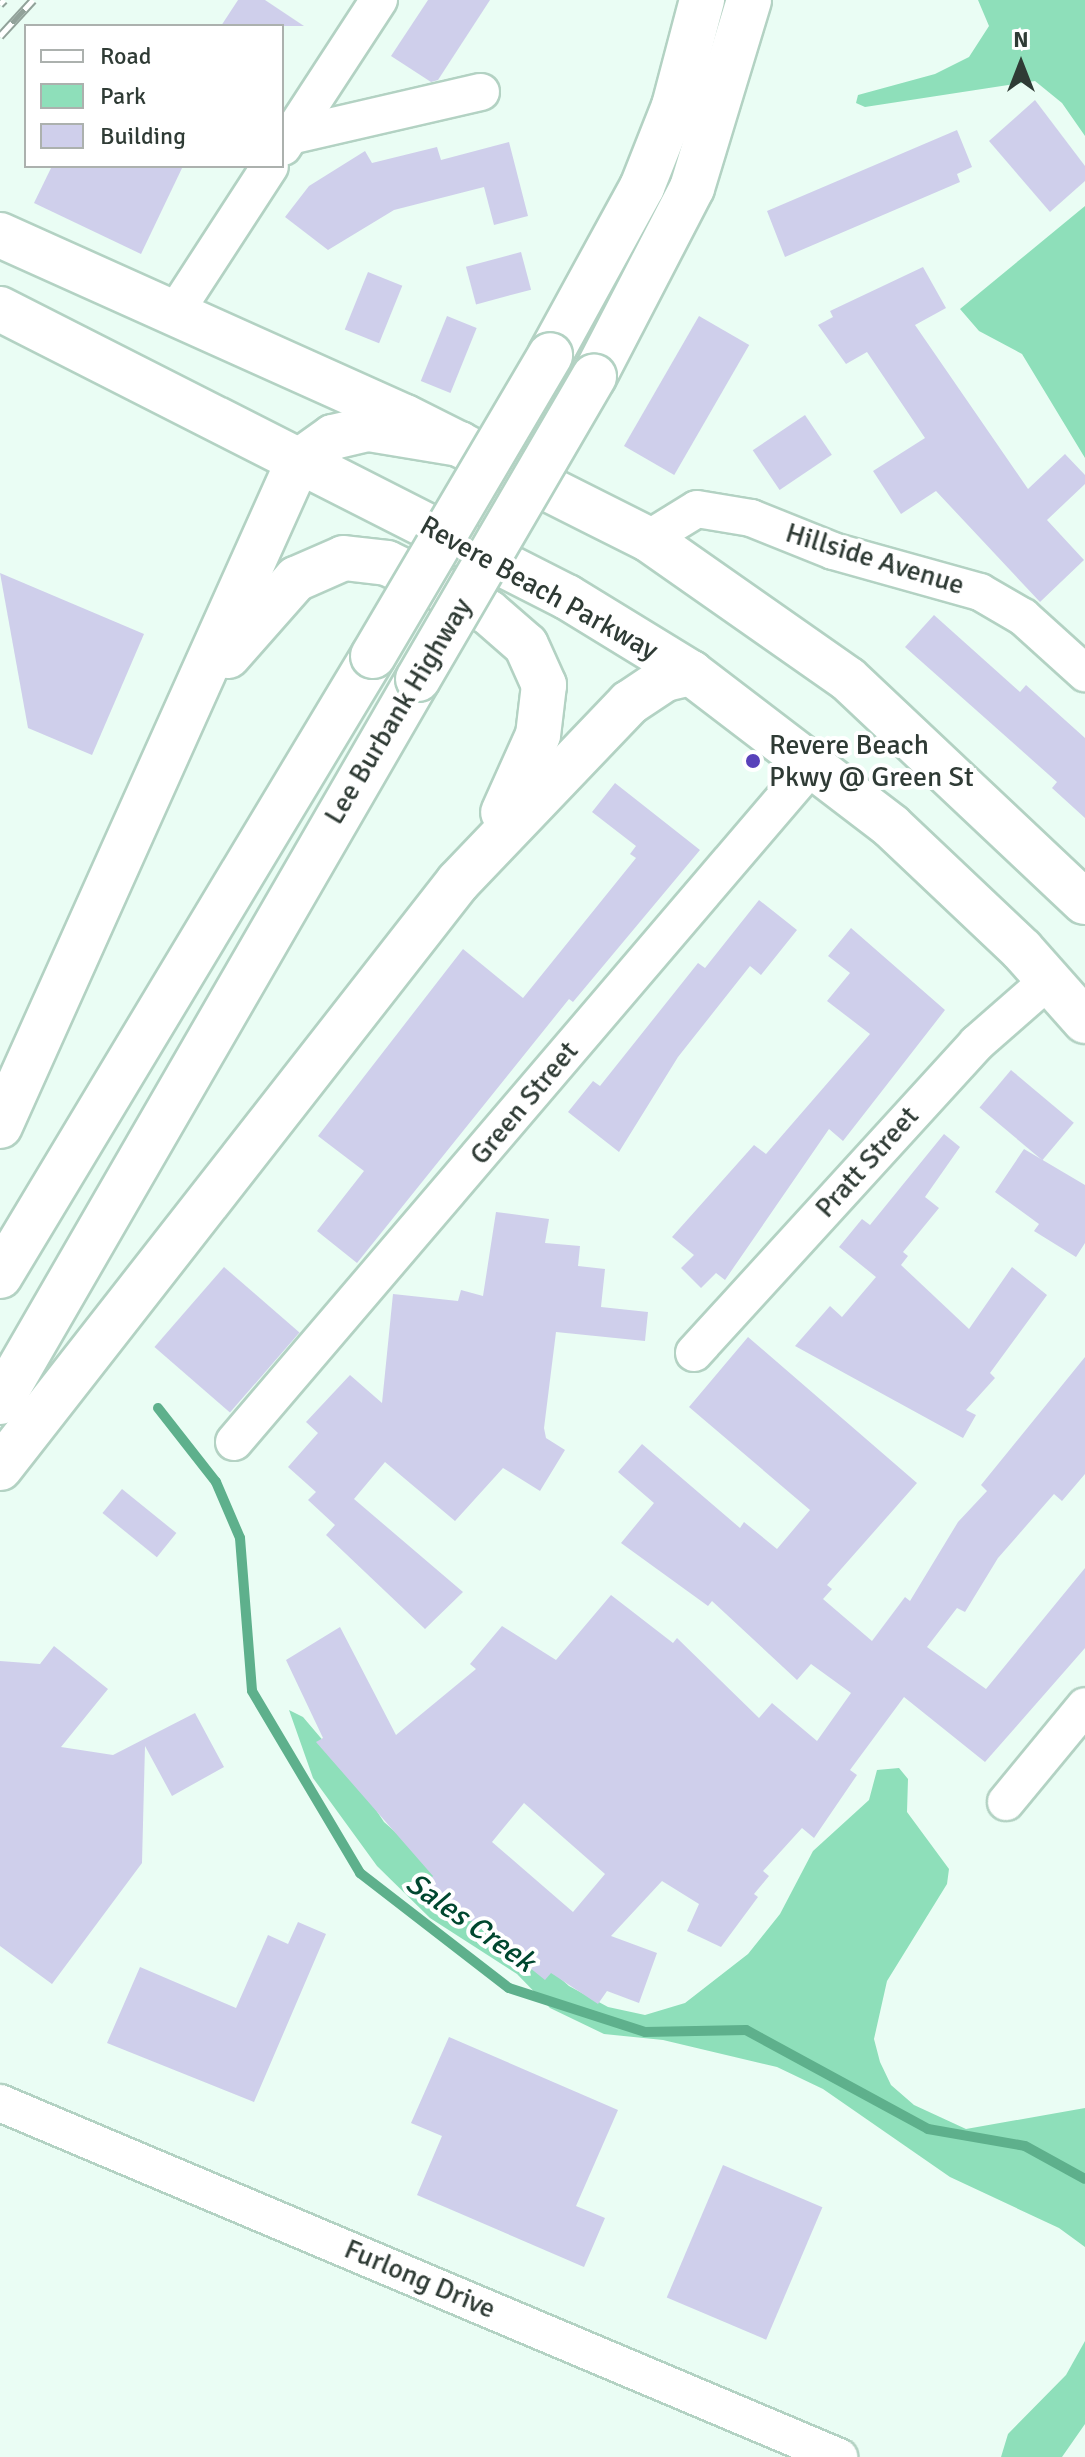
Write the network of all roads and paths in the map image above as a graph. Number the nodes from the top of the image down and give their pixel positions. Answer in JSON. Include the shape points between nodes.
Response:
{"nodes":[{"id":1,"x":379,"y":0,"type":"edge"},
{"id":2,"x":702,"y":0,"type":"edge"},
{"id":3,"x":749,"y":0,"type":"edge"},
{"id":4,"x":481,"y":92,"type":"dead end"},
{"id":5,"x":286,"y":142,"type":"edge"},
{"id":6,"x":269,"y":168,"type":"edge"},
{"id":7,"x":0,"y":235,"type":"edge"},
{"id":8,"x":0,"y":309,"type":"edge"},
{"id":9,"x":174,"y":314,"type":"junction"},
{"id":10,"x":460,"y":444,"type":"junction"},
{"id":11,"x":298,"y":462,"type":"junction"},
{"id":12,"x":648,"y":539,"type":"junction"},
{"id":13,"x":691,"y":673,"type":"junction"},
{"id":14,"x":1085,"y":673,"type":"edge"},
{"id":15,"x":194,"y":701,"type":"junction"},
{"id":16,"x":814,"y":763,"type":"junction"},
{"id":17,"x":458,"y":882,"type":"junction"},
{"id":18,"x":1085,"y":902,"type":"edge"},
{"id":19,"x":1049,"y":980,"type":"junction"},
{"id":20,"x":1085,"y":1021,"type":"edge"},
{"id":21,"x":0,"y":1126,"type":"edge"},
{"id":22,"x":0,"y":1276,"type":"edge"},
{"id":23,"x":694,"y":1353,"type":"dead end"},
{"id":24,"x":0,"y":1402,"type":"edge"},
{"id":25,"x":234,"y":1442,"type":"dead end"},
{"id":26,"x":0,"y":1468,"type":"edge"},
{"id":27,"x":1085,"y":1706,"type":"edge"},
{"id":28,"x":1006,"y":1802,"type":"dead end"},
{"id":29,"x":0,"y":2103,"type":"edge"},
{"id":30,"x":839,"y":2457,"type":"edge"}],
"edges":[{"from":1,"to":5,"type":"street"},
{"from":2,"to":22,"type":"main road","name":"Lee Burbank Highway","bridge":true,"via":[[674,106],[642,187],[550,355]]},
{"from":3,"to":24,"type":"main road","name":"Lee Burbank Highway","bridge":true,"via":[[692,188],[594,377]]},
{"from":4,"to":5,"type":"street"},
{"from":6,"to":9,"type":"street"},
{"from":7,"to":9,"type":"main road"},
{"from":8,"to":11,"type":"main road","name":"Revere Beach Parkway"},
{"from":9,"to":10,"type":"main road"},
{"from":10,"to":11,"type":"main road","via":[[369,429],[333,437]]},
{"from":10,"to":12,"type":"main road"},
{"from":11,"to":13,"type":"main road","name":"Revere Beach Parkway","via":[[567,597]]},
{"from":11,"to":15,"type":"main road"},
{"from":12,"to":14,"type":"street","name":"Hillside Avenue","via":[[697,509],[751,518],[852,557],[980,592],[1023,617]]},
{"from":12,"to":18,"type":"main road","via":[[848,679]]},
{"from":13,"to":16,"type":"main road","name":"Revere Beach Parkway"},
{"from":13,"to":17,"type":"main road","via":[[665,679],[629,703]]},
{"from":15,"to":17,"type":"main road","via":[[272,602],[296,579],[332,561],[387,563],[503,622],[541,671],[542,717],[512,798]]},
{"from":15,"to":21,"type":"main road"},
{"from":16,"to":19,"type":"main road","name":"Revere Beach Parkway","via":[[935,867]]},
{"from":16,"to":25,"type":"street","name":"Green Street"},
{"from":17,"to":26,"type":"main road"},
{"from":19,"to":20,"type":"main road","name":"Revere Beach Parkway"},
{"from":19,"to":23,"type":"street","name":"Pratt Street","via":[[969,1051]]},
{"from":27,"to":28,"type":"street"},
{"from":29,"to":30,"type":"street","name":"Furlong Drive"}]}
